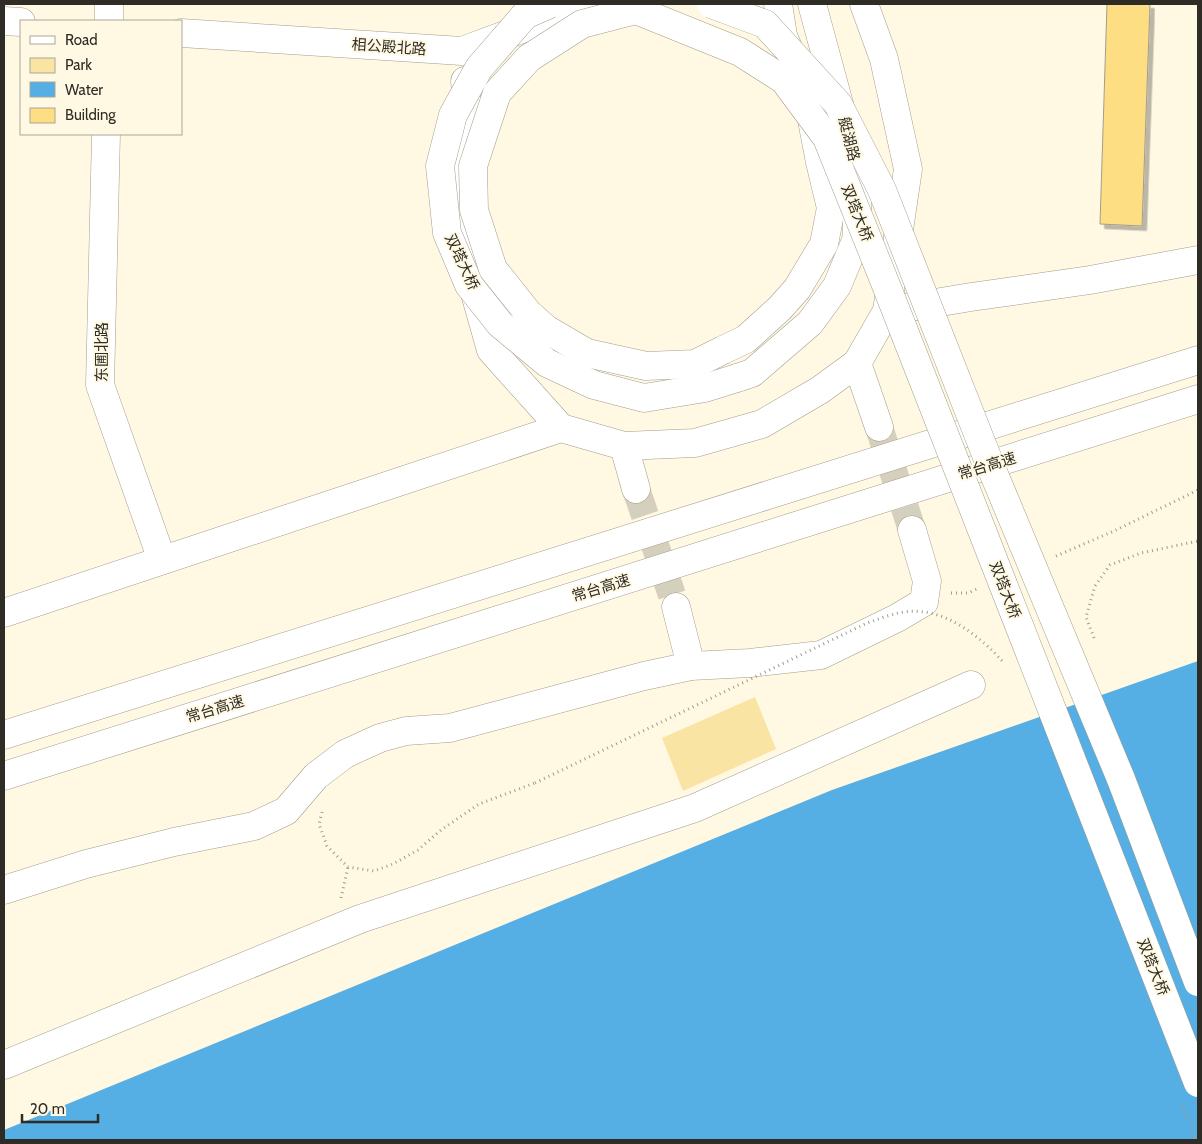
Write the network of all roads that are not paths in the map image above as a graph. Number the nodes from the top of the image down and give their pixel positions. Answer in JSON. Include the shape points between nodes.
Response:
{"nodes":[{"id":1,"x":109,"y":4,"type":"edge"},
{"id":2,"x":550,"y":4,"type":"edge"},
{"id":3,"x":589,"y":4,"type":"edge"},
{"id":4,"x":711,"y":4,"type":"edge"},
{"id":5,"x":778,"y":4,"type":"edge"},
{"id":6,"x":812,"y":4,"type":"edge"},
{"id":7,"x":864,"y":4,"type":"edge"},
{"id":8,"x":109,"y":20,"type":"edge"},
{"id":9,"x":4,"y":21,"type":"edge"},
{"id":10,"x":20,"y":22,"type":"edge"},
{"id":11,"x":182,"y":33,"type":"edge"},
{"id":12,"x":462,"y":52,"type":"junction"},
{"id":13,"x":106,"y":135,"type":"edge"},
{"id":14,"x":1198,"y":260,"type":"edge"},
{"id":15,"x":887,"y":311,"type":"junction"},
{"id":16,"x":723,"y":350,"type":"joint"},
{"id":17,"x":1198,"y":360,"type":"edge"},
{"id":18,"x":857,"y":363,"type":"junction"},
{"id":19,"x":737,"y":378,"type":"joint"},
{"id":20,"x":1198,"y":399,"type":"edge"},
{"id":21,"x":879,"y":426,"type":"tunnel mouth"},
{"id":22,"x":561,"y":428,"type":"junction"},
{"id":23,"x":624,"y":446,"type":"junction"},
{"id":24,"x":636,"y":489,"type":"tunnel mouth"},
{"id":25,"x":912,"y":530,"type":"tunnel mouth"},
{"id":26,"x":162,"y":560,"type":"junction"},
{"id":27,"x":676,"y":607,"type":"tunnel mouth"},
{"id":28,"x":4,"y":613,"type":"edge"},
{"id":29,"x":691,"y":666,"type":"junction"},
{"id":30,"x":971,"y":685,"type":"dead end"},
{"id":31,"x":4,"y":735,"type":"edge"},
{"id":32,"x":4,"y":776,"type":"edge"},
{"id":33,"x":4,"y":890,"type":"edge"},
{"id":34,"x":1198,"y":982,"type":"edge"},
{"id":35,"x":4,"y":1065,"type":"edge"},
{"id":36,"x":1188,"y":1089,"type":"edge"}],
"edges":[{"from":1,"to":8,"type":"main road"},
{"from":2,"to":19,"type":"main road","name":"双塔大桥","bridge":true,"via":[[525,15],[479,68],[452,115],[440,166],[447,233],[469,285],[500,324],[548,363],[594,385],[644,398],[705,388]]},
{"from":3,"to":12,"type":"main road","name":"相公殿北路"},
{"from":4,"to":34,"type":"main road","name":"双塔大桥","bridge":true,"via":[[765,24],[838,104],[882,190],[991,467],[1121,779]]},
{"from":5,"to":16,"type":"main road","name":"艇湖路","via":[[783,36],[809,100],[831,208],[824,244],[797,289],[746,339]]},
{"from":6,"to":19,"type":"main road","name":"艇湖路","via":[[857,170],[857,238],[837,286],[810,324],[752,373]]},
{"from":7,"to":15,"type":"main road","via":[[884,59],[908,169]]},
{"from":9,"to":10,"type":"main road"},
{"from":11,"to":12,"type":"main road","name":"相公殿北路"},
{"from":12,"to":22,"type":"main road","via":[[468,111],[459,237],[491,350]]},
{"from":13,"to":26,"type":"main road","name":"东圃北路","via":[[100,385]]},
{"from":14,"to":15,"type":"main road"},
{"from":15,"to":18,"type":"main road"},
{"from":16,"to":36,"type":"main road","name":"双塔大桥","bridge":true,"via":[[695,364],[646,366],[587,353],[534,319],[493,269],[474,210],[473,166],[494,100],[529,58],[582,24],[636,10],[740,52],[784,80],[826,138],[886,285]]},
{"from":17,"to":31,"type":"main road"},
{"from":18,"to":21,"type":"main road"},
{"from":18,"to":23,"type":"main road","via":[[820,390],[762,424],[695,443]]},
{"from":20,"to":32,"type":"main road","name":"常台高速"},
{"from":22,"to":23,"type":"main road"},
{"from":22,"to":26,"type":"main road"},
{"from":23,"to":24,"type":"main road"},
{"from":25,"to":29,"type":"main road","via":[[927,581],[924,602],[821,655]]},
{"from":26,"to":28,"type":"main road"},
{"from":27,"to":29,"type":"main road"},
{"from":29,"to":33,"type":"main road","via":[[634,678],[450,728],[406,731],[380,738],[346,754],[316,776],[286,810],[254,826],[95,862]]},
{"from":30,"to":35,"type":"main road","via":[[695,808],[360,918]]}]}
